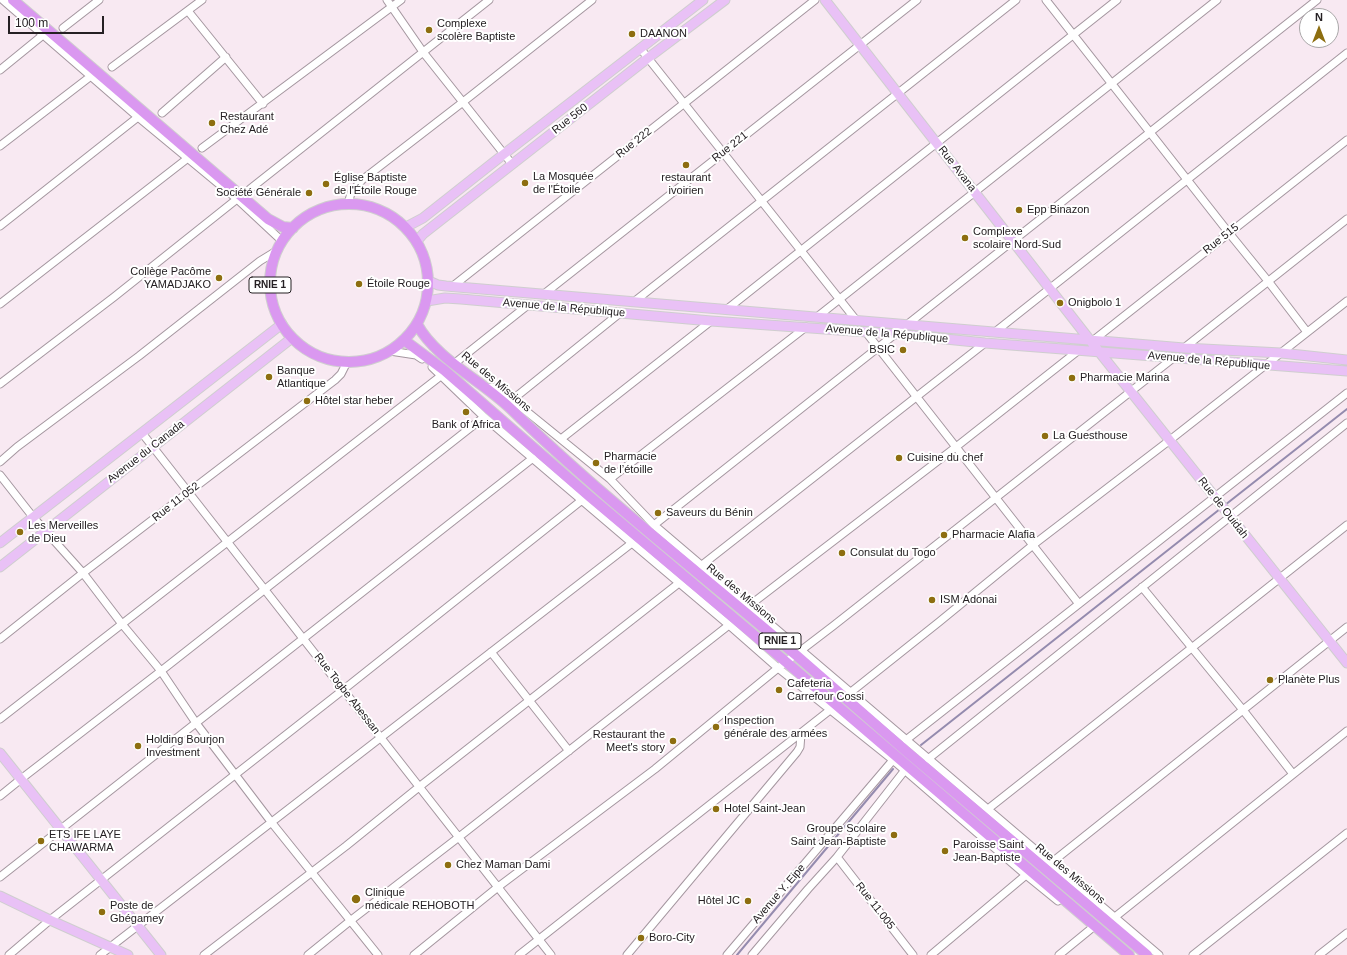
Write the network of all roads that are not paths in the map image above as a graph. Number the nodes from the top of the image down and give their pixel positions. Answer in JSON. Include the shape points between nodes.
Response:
{"nodes":[{"id":1,"x":3,"y":0,"type":"edge"},
{"id":2,"x":13,"y":0,"type":"edge"},
{"id":3,"x":99,"y":0,"type":"edge"},
{"id":4,"x":202,"y":0,"type":"edge"},
{"id":5,"x":387,"y":0,"type":"edge"},
{"id":6,"x":401,"y":0,"type":"edge"},
{"id":7,"x":489,"y":0,"type":"edge"},
{"id":8,"x":592,"y":0,"type":"edge"},
{"id":9,"x":703,"y":0,"type":"edge"},
{"id":10,"x":725,"y":0,"type":"edge"},
{"id":11,"x":815,"y":0,"type":"edge"},
{"id":12,"x":825,"y":0,"type":"edge"},
{"id":13,"x":917,"y":0,"type":"edge"},
{"id":14,"x":1016,"y":0,"type":"edge"},
{"id":15,"x":1046,"y":0,"type":"edge"},
{"id":16,"x":1117,"y":0,"type":"edge"},
{"id":17,"x":1217,"y":0,"type":"edge"},
{"id":18,"x":1317,"y":0,"type":"edge"},
{"id":19,"x":393,"y":7,"type":"junction"},
{"id":20,"x":188,"y":11,"type":"junction"},
{"id":21,"x":63,"y":28,"type":"dead end"},
{"id":22,"x":1074,"y":34,"type":"junction"},
{"id":23,"x":43,"y":35,"type":"junction"},
{"id":24,"x":860,"y":45,"type":"junction"},
{"id":25,"x":640,"y":48,"type":"junction"},
{"id":26,"x":423,"y":52,"type":"junction"},
{"id":27,"x":1347,"y":53,"type":"edge"},
{"id":28,"x":226,"y":57,"type":"junction"},
{"id":29,"x":648,"y":58,"type":"junction"},
{"id":30,"x":112,"y":67,"type":"dead end"},
{"id":31,"x":0,"y":70,"type":"edge"},
{"id":32,"x":92,"y":76,"type":"junction"},
{"id":33,"x":1112,"y":83,"type":"junction"},
{"id":34,"x":898,"y":94,"type":"junction"},
{"id":35,"x":463,"y":102,"type":"junction"},
{"id":36,"x":684,"y":103,"type":"junction"},
{"id":37,"x":263,"y":104,"type":"junction"},
{"id":38,"x":162,"y":113,"type":"dead end"},
{"id":39,"x":138,"y":117,"type":"junction"},
{"id":40,"x":1150,"y":133,"type":"junction"},
{"id":41,"x":1347,"y":140,"type":"edge"},
{"id":42,"x":937,"y":143,"type":"junction"},
{"id":43,"x":0,"y":146,"type":"edge"},
{"id":44,"x":202,"y":148,"type":"dead end"},
{"id":45,"x":723,"y":152,"type":"junction"},
{"id":46,"x":504,"y":154,"type":"junction"},
{"id":47,"x":188,"y":158,"type":"junction"},
{"id":48,"x":512,"y":164,"type":"junction"},
{"id":49,"x":1187,"y":180,"type":"junction"},
{"id":50,"x":250,"y":189,"type":"dead end"},
{"id":51,"x":974,"y":191,"type":"junction"},
{"id":52,"x":237,"y":199,"type":"junction"},
{"id":53,"x":762,"y":201,"type":"junction"},
{"id":54,"x":348,"y":204,"type":"junction"},
{"id":55,"x":1347,"y":219,"type":"edge"},
{"id":56,"x":0,"y":226,"type":"edge"},
{"id":57,"x":406,"y":227,"type":"junction"},
{"id":58,"x":293,"y":228,"type":"junction"},
{"id":59,"x":1229,"y":233,"type":"junction"},
{"id":60,"x":416,"y":241,"type":"junction"},
{"id":61,"x":1013,"y":241,"type":"junction"},
{"id":62,"x":280,"y":246,"type":"junction"},
{"id":63,"x":801,"y":250,"type":"junction"},
{"id":64,"x":429,"y":281,"type":"junction"},
{"id":65,"x":1268,"y":281,"type":"junction"},
{"id":66,"x":453,"y":286,"type":"junction"},
{"id":67,"x":1050,"y":288,"type":"junction"},
{"id":68,"x":544,"y":294,"type":"junction"},
{"id":69,"x":840,"y":299,"type":"junction"},
{"id":70,"x":427,"y":301,"type":"junction"},
{"id":71,"x":635,"y":301,"type":"junction"},
{"id":72,"x":1347,"y":301,"type":"edge"},
{"id":73,"x":0,"y":304,"type":"edge"},
{"id":74,"x":528,"y":305,"type":"junction"},
{"id":75,"x":726,"y":310,"type":"junction"},
{"id":76,"x":620,"y":312,"type":"junction"},
{"id":77,"x":817,"y":317,"type":"junction"},
{"id":78,"x":856,"y":320,"type":"junction"},
{"id":79,"x":711,"y":321,"type":"junction"},
{"id":80,"x":282,"y":324,"type":"junction"},
{"id":81,"x":417,"y":324,"type":"junction"},
{"id":82,"x":908,"y":324,"type":"junction"},
{"id":83,"x":806,"y":326,"type":"junction"},
{"id":84,"x":865,"y":331,"type":"junction"},
{"id":85,"x":995,"y":332,"type":"junction"},
{"id":86,"x":1307,"y":332,"type":"junction"},
{"id":87,"x":896,"y":334,"type":"junction"},
{"id":88,"x":292,"y":338,"type":"junction"},
{"id":89,"x":1092,"y":339,"type":"junction"},
{"id":90,"x":404,"y":340,"type":"junction"},
{"id":91,"x":985,"y":343,"type":"junction"},
{"id":92,"x":878,"y":347,"type":"junction"},
{"id":93,"x":1184,"y":348,"type":"junction"},
{"id":94,"x":1079,"y":350,"type":"junction"},
{"id":95,"x":390,"y":351,"type":"junction"},
{"id":96,"x":1100,"y":352,"type":"junction"},
{"id":97,"x":1281,"y":353,"type":"junction"},
{"id":98,"x":1172,"y":359,"type":"junction"},
{"id":99,"x":1347,"y":360,"type":"edge"},
{"id":100,"x":347,"y":362,"type":"junction"},
{"id":101,"x":455,"y":363,"type":"junction"},
{"id":102,"x":1264,"y":366,"type":"junction"},
{"id":103,"x":1347,"y":371,"type":"edge"},
{"id":104,"x":442,"y":375,"type":"junction"},
{"id":105,"x":0,"y":384,"type":"edge"},
{"id":106,"x":487,"y":388,"type":"junction"},
{"id":107,"x":1131,"y":391,"type":"junction"},
{"id":108,"x":1347,"y":393,"type":"edge"},
{"id":109,"x":916,"y":397,"type":"junction"},
{"id":110,"x":512,"y":400,"type":"junction"},
{"id":111,"x":484,"y":417,"type":"junction"},
{"id":112,"x":1347,"y":423,"type":"edge"},
{"id":113,"x":142,"y":433,"type":"junction"},
{"id":114,"x":561,"y":439,"type":"junction"},
{"id":115,"x":1170,"y":440,"type":"junction"},
{"id":116,"x":153,"y":446,"type":"junction"},
{"id":117,"x":956,"y":447,"type":"junction"},
{"id":118,"x":533,"y":458,"type":"junction"},
{"id":119,"x":0,"y":462,"type":"edge"},
{"id":120,"x":0,"y":475,"type":"edge"},
{"id":121,"x":610,"y":479,"type":"junction"},
{"id":122,"x":189,"y":492,"type":"junction"},
{"id":123,"x":1214,"y":496,"type":"junction"},
{"id":124,"x":996,"y":498,"type":"junction"},
{"id":125,"x":582,"y":500,"type":"junction"},
{"id":126,"x":1230,"y":516,"type":"junction"},
{"id":127,"x":33,"y":517,"type":"junction"},
{"id":128,"x":654,"y":525,"type":"junction"},
{"id":129,"x":1347,"y":525,"type":"edge"},
{"id":130,"x":45,"y":532,"type":"junction"},
{"id":131,"x":228,"y":542,"type":"junction"},
{"id":132,"x":632,"y":543,"type":"junction"},
{"id":133,"x":0,"y":544,"type":"edge"},
{"id":134,"x":1033,"y":545,"type":"junction"},
{"id":135,"x":702,"y":565,"type":"junction"},
{"id":136,"x":0,"y":567,"type":"edge"},
{"id":137,"x":83,"y":573,"type":"junction"},
{"id":138,"x":1280,"y":578,"type":"junction"},
{"id":139,"x":680,"y":584,"type":"junction"},
{"id":140,"x":1142,"y":587,"type":"junction"},
{"id":141,"x":265,"y":590,"type":"junction"},
{"id":142,"x":1079,"y":604,"type":"junction"},
{"id":143,"x":750,"y":605,"type":"junction"},
{"id":144,"x":122,"y":624,"type":"junction"},
{"id":145,"x":729,"y":625,"type":"junction"},
{"id":146,"x":1347,"y":627,"type":"edge"},
{"id":147,"x":303,"y":638,"type":"junction"},
{"id":148,"x":0,"y":639,"type":"edge"},
{"id":149,"x":1329,"y":641,"type":"junction"},
{"id":150,"x":1192,"y":647,"type":"junction"},
{"id":151,"x":491,"y":652,"type":"junction"},
{"id":152,"x":798,"y":653,"type":"junction"},
{"id":153,"x":1347,"y":663,"type":"edge"},
{"id":154,"x":782,"y":665,"type":"junction"},
{"id":155,"x":161,"y":671,"type":"junction"},
{"id":156,"x":343,"y":690,"type":"junction"},
{"id":157,"x":851,"y":692,"type":"junction"},
{"id":158,"x":529,"y":701,"type":"junction"},
{"id":159,"x":830,"y":710,"type":"junction"},
{"id":160,"x":1243,"y":710,"type":"junction"},
{"id":161,"x":0,"y":720,"type":"edge"},
{"id":162,"x":196,"y":723,"type":"junction"},
{"id":163,"x":1347,"y":731,"type":"edge"},
{"id":164,"x":801,"y":734,"type":"junction"},
{"id":165,"x":381,"y":738,"type":"junction"},
{"id":166,"x":906,"y":740,"type":"junction"},
{"id":167,"x":569,"y":751,"type":"junction"},
{"id":168,"x":0,"y":753,"type":"edge"},
{"id":169,"x":928,"y":759,"type":"junction"},
{"id":170,"x":893,"y":760,"type":"junction"},
{"id":171,"x":905,"y":770,"type":"junction"},
{"id":172,"x":236,"y":774,"type":"junction"},
{"id":173,"x":1294,"y":774,"type":"junction"},
{"id":174,"x":21,"y":779,"type":"junction"},
{"id":175,"x":419,"y":787,"type":"junction"},
{"id":176,"x":0,"y":796,"type":"edge"},
{"id":177,"x":988,"y":809,"type":"junction"},
{"id":178,"x":272,"y":823,"type":"junction"},
{"id":179,"x":61,"y":829,"type":"junction"},
{"id":180,"x":1347,"y":833,"type":"edge"},
{"id":181,"x":459,"y":837,"type":"junction"},
{"id":182,"x":837,"y":857,"type":"junction"},
{"id":183,"x":1051,"y":863,"type":"junction"},
{"id":184,"x":312,"y":873,"type":"junction"},
{"id":185,"x":1026,"y":875,"type":"junction"},
{"id":186,"x":0,"y":877,"type":"edge"},
{"id":187,"x":101,"y":880,"type":"junction"},
{"id":188,"x":498,"y":887,"type":"junction"},
{"id":189,"x":0,"y":896,"type":"edge"},
{"id":190,"x":1115,"y":917,"type":"junction"},
{"id":191,"x":50,"y":920,"type":"junction"},
{"id":192,"x":350,"y":921,"type":"junction"},
{"id":193,"x":138,"y":927,"type":"junction"},
{"id":194,"x":1092,"y":928,"type":"junction"},
{"id":195,"x":1347,"y":933,"type":"edge"},
{"id":196,"x":539,"y":940,"type":"junction"},
{"id":197,"x":110,"y":948,"type":"junction"},
{"id":198,"x":9,"y":955,"type":"edge"},
{"id":199,"x":100,"y":955,"type":"edge"},
{"id":200,"x":128,"y":955,"type":"edge"},
{"id":201,"x":161,"y":955,"type":"edge"},
{"id":202,"x":204,"y":955,"type":"edge"},
{"id":203,"x":308,"y":955,"type":"edge"},
{"id":204,"x":378,"y":955,"type":"edge"},
{"id":205,"x":414,"y":955,"type":"edge"},
{"id":206,"x":520,"y":955,"type":"edge"},
{"id":207,"x":551,"y":955,"type":"edge"},
{"id":208,"x":627,"y":955,"type":"edge"},
{"id":209,"x":727,"y":955,"type":"edge"},
{"id":210,"x":752,"y":955,"type":"edge"},
{"id":211,"x":913,"y":955,"type":"edge"},
{"id":212,"x":931,"y":955,"type":"edge"},
{"id":213,"x":1059,"y":955,"type":"edge"},
{"id":214,"x":1122,"y":955,"type":"edge"},
{"id":215,"x":1129,"y":955,"type":"edge"},
{"id":216,"x":1147,"y":955,"type":"edge"},
{"id":217,"x":1159,"y":955,"type":"edge"},
{"id":218,"x":1193,"y":955,"type":"edge"},
{"id":219,"x":1319,"y":955,"type":"edge"}],
"edges":[{"from":1,"to":23,"type":"street"},
{"from":2,"to":58,"type":"highway","via":[[268,219],[283,227]]},
{"from":3,"to":21,"type":"street"},
{"from":4,"to":20,"type":"street"},
{"from":5,"to":19,"type":"street"},
{"from":6,"to":19,"type":"street"},
{"from":7,"to":26,"type":"street"},
{"from":8,"to":35,"type":"street"},
{"from":9,"to":25,"type":"main road","name":"Rue 560"},
{"from":10,"to":29,"type":"main road","name":"Rue 560"},
{"from":11,"to":36,"type":"street","name":"Rue 222"},
{"from":12,"to":24,"type":"main road","name":"Rue Avana"},
{"from":13,"to":24,"type":"street","name":"Rue 221"},
{"from":14,"to":34,"type":"street"},
{"from":15,"to":22,"type":"street"},
{"from":16,"to":22,"type":"street"},
{"from":17,"to":33,"type":"street"},
{"from":18,"to":40,"type":"street"},
{"from":19,"to":26,"type":"street"},
{"from":19,"to":37,"type":"street","via":[[345,40]]},
{"from":20,"to":28,"type":"street"},
{"from":20,"to":30,"type":"street"},
{"from":22,"to":33,"type":"street"},
{"from":22,"to":42,"type":"street"},
{"from":23,"to":31,"type":"street"},
{"from":23,"to":32,"type":"street"},
{"from":24,"to":34,"type":"main road","name":"Rue Avana"},
{"from":24,"to":45,"type":"street","name":"Rue 221"},
{"from":25,"to":29,"type":"street"},
{"from":25,"to":46,"type":"main road","name":"Rue 560"},
{"from":26,"to":35,"type":"street"},
{"from":26,"to":50,"type":"street"},
{"from":27,"to":49,"type":"street"},
{"from":28,"to":37,"type":"street"},
{"from":28,"to":38,"type":"street"},
{"from":29,"to":36,"type":"street"},
{"from":29,"to":48,"type":"main road","name":"Rue 560"},
{"from":32,"to":39,"type":"street"},
{"from":32,"to":43,"type":"street"},
{"from":33,"to":40,"type":"street"},
{"from":33,"to":51,"type":"street"},
{"from":34,"to":42,"type":"main road","name":"Rue Avana"},
{"from":34,"to":53,"type":"street"},
{"from":35,"to":46,"type":"street"},
{"from":35,"to":54,"type":"street","via":[[362,180],[351,193]]},
{"from":36,"to":45,"type":"street"},
{"from":36,"to":66,"type":"street","name":"Rue 222"},
{"from":37,"to":44,"type":"street"},
{"from":39,"to":47,"type":"street"},
{"from":39,"to":56,"type":"street"},
{"from":40,"to":49,"type":"street"},
{"from":40,"to":61,"type":"street"},
{"from":41,"to":59,"type":"street","name":"Rue 515"},
{"from":42,"to":51,"type":"main road","name":"Rue Avana"},
{"from":42,"to":63,"type":"street"},
{"from":45,"to":53,"type":"street"},
{"from":45,"to":68,"type":"street","name":"Rue 221"},
{"from":46,"to":48,"type":"street"},
{"from":46,"to":57,"type":"main road","name":"Rue 560","via":[[423,218]]},
{"from":47,"to":52,"type":"street"},
{"from":47,"to":73,"type":"street"},
{"from":48,"to":60,"type":"main road","name":"Rue 560"},
{"from":49,"to":59,"type":"street"},
{"from":49,"to":67,"type":"street"},
{"from":51,"to":61,"type":"main road","name":"Rue Avana"},
{"from":51,"to":69,"type":"street"},
{"from":52,"to":62,"type":"street"},
{"from":52,"to":105,"type":"street"},
{"from":53,"to":63,"type":"street"},
{"from":53,"to":71,"type":"street"},
{"from":54,"to":57,"type":"highway","number":"RNIE 1","via":[[379,210]]},
{"from":54,"to":58,"type":"highway","number":"RNIE 1","via":[[319,210]]},
{"from":55,"to":65,"type":"street"},
{"from":57,"to":60,"type":"highway","number":"RNIE 1"},
{"from":58,"to":62,"type":"highway","number":"RNIE 1"},
{"from":59,"to":65,"type":"street"},
{"from":59,"to":89,"type":"street","name":"Rue 515"},
{"from":60,"to":64,"type":"highway","number":"RNIE 1","via":[[426,262]]},
{"from":61,"to":67,"type":"main road","name":"Rue Avana"},
{"from":61,"to":82,"type":"street"},
{"from":62,"to":80,"type":"highway","number":"RNIE 1","via":[[271,270],[270,285],[274,305]]},
{"from":62,"to":119,"type":"street"},
{"from":63,"to":69,"type":"street"},
{"from":63,"to":75,"type":"street"},
{"from":64,"to":66,"type":"main road","name":"Avenue de la République","via":[[438,285]]},
{"from":64,"to":70,"type":"highway","number":"RNIE 1"},
{"from":65,"to":86,"type":"street"},
{"from":65,"to":93,"type":"street"},
{"from":66,"to":68,"type":"main road","name":"Avenue de la République"},
{"from":67,"to":85,"type":"street"},
{"from":67,"to":89,"type":"main road","name":"Rue Avana"},
{"from":68,"to":71,"type":"main road","name":"Avenue de la République"},
{"from":69,"to":77,"type":"street"},
{"from":69,"to":78,"type":"street"},
{"from":70,"to":74,"type":"main road","name":"Avenue de la République","via":[[445,298]]},
{"from":70,"to":81,"type":"highway","number":"RNIE 1"},
{"from":71,"to":75,"type":"main road","name":"Avenue de la République"},
{"from":72,"to":86,"type":"street"},
{"from":74,"to":76,"type":"main road","name":"Avenue de la République"},
{"from":74,"to":101,"type":"street"},
{"from":75,"to":77,"type":"main road","name":"Avenue de la République"},
{"from":76,"to":79,"type":"main road","name":"Avenue de la République"},
{"from":76,"to":110,"type":"street"},
{"from":77,"to":78,"type":"main road","name":"Avenue de la République"},
{"from":78,"to":82,"type":"main road","name":"Avenue de la République"},
{"from":79,"to":83,"type":"main road","name":"Avenue de la République"},
{"from":79,"to":114,"type":"street"},
{"from":80,"to":88,"type":"highway","number":"RNIE 1"},
{"from":80,"to":113,"type":"main road","name":"Avenue du Canada"},
{"from":81,"to":90,"type":"highway","number":"RNIE 1"},
{"from":81,"to":101,"type":"highway","name":"Rue des Missions","number":"RNIE 1","via":[[422,333]]},
{"from":82,"to":85,"type":"main road","name":"Avenue de la République"},
{"from":82,"to":87,"type":"street"},
{"from":83,"to":84,"type":"main road","name":"Avenue de la République"},
{"from":83,"to":121,"type":"street"},
{"from":84,"to":87,"type":"main road","name":"Avenue de la République"},
{"from":84,"to":92,"type":"street"},
{"from":85,"to":89,"type":"main road","name":"Avenue de la République"},
{"from":86,"to":97,"type":"street"},
{"from":87,"to":91,"type":"main road","name":"Avenue de la République"},
{"from":87,"to":92,"type":"street"},
{"from":88,"to":100,"type":"highway","number":"RNIE 1","via":[[317,355]]},
{"from":88,"to":116,"type":"main road","name":"Avenue du Canada"},
{"from":89,"to":93,"type":"main road","name":"Avenue de la République"},
{"from":89,"to":96,"type":"main road","name":"Rue Avana"},
{"from":90,"to":95,"type":"highway","number":"RNIE 1"},
{"from":90,"to":154,"type":"highway","name":"Rue des Missions","number":"RNIE 1","via":[[444,370]]},
{"from":91,"to":94,"type":"main road","name":"Avenue de la République"},
{"from":91,"to":109,"type":"street"},
{"from":92,"to":109,"type":"street"},
{"from":92,"to":128,"type":"street"},
{"from":93,"to":97,"type":"main road","name":"Avenue de la République"},
{"from":94,"to":96,"type":"main road","name":"Avenue de la République"},
{"from":94,"to":117,"type":"street"},
{"from":95,"to":100,"type":"highway","number":"RNIE 1","via":[[369,359]]},
{"from":95,"to":104,"type":"street","via":[[416,355]]},
{"from":96,"to":98,"type":"main road","name":"Avenue de la République"},
{"from":96,"to":107,"type":"main road","name":"Rue de Ouidah"},
{"from":97,"to":99,"type":"main road","name":"Avenue de la République"},
{"from":97,"to":102,"type":"street"},
{"from":98,"to":102,"type":"main road","name":"Avenue de la République"},
{"from":98,"to":107,"type":"street"},
{"from":100,"to":122,"type":"street","name":"Rue 11.052","via":[[335,380]]},
{"from":101,"to":106,"type":"highway","name":"Rue des Missions","number":"RNIE 1"},
{"from":102,"to":103,"type":"main road","name":"Avenue de la République"},
{"from":102,"to":115,"type":"street"},
{"from":104,"to":111,"type":"street"},
{"from":104,"to":131,"type":"street"},
{"from":106,"to":110,"type":"street","via":[[496,387]]},
{"from":106,"to":152,"type":"highway","name":"Rue des Missions","number":"RNIE 1","via":[[635,521]]},
{"from":107,"to":115,"type":"main road","name":"Rue de Ouidah"},
{"from":107,"to":124,"type":"street"},
{"from":108,"to":123,"type":"street"},
{"from":109,"to":117,"type":"street"},
{"from":109,"to":135,"type":"street"},
{"from":110,"to":114,"type":"street"},
{"from":111,"to":118,"type":"street"},
{"from":111,"to":141,"type":"street"},
{"from":112,"to":126,"type":"street"},
{"from":113,"to":116,"type":"street","name":"Rue Togbe Abessan"},
{"from":113,"to":127,"type":"main road","name":"Avenue du Canada"},
{"from":114,"to":121,"type":"street"},
{"from":115,"to":123,"type":"main road","name":"Rue de Ouidah"},
{"from":115,"to":134,"type":"street"},
{"from":116,"to":122,"type":"street","name":"Rue Togbe Abessan"},
{"from":116,"to":130,"type":"main road","name":"Avenue du Canada"},
{"from":117,"to":124,"type":"street"},
{"from":117,"to":143,"type":"street"},
{"from":118,"to":125,"type":"street"},
{"from":118,"to":147,"type":"street"},
{"from":120,"to":127,"type":"street"},
{"from":121,"to":128,"type":"street"},
{"from":122,"to":131,"type":"street","name":"Rue Togbe Abessan"},
{"from":122,"to":137,"type":"street","name":"Rue 11.052"},
{"from":123,"to":126,"type":"main road","name":"Rue de Ouidah"},
{"from":123,"to":142,"type":"street"},
{"from":124,"to":134,"type":"street"},
{"from":124,"to":152,"type":"street"},
{"from":125,"to":132,"type":"street"},
{"from":125,"to":156,"type":"street"},
{"from":126,"to":138,"type":"main road","name":"Rue de Ouidah"},
{"from":126,"to":140,"type":"street"},
{"from":127,"to":130,"type":"street"},
{"from":127,"to":133,"type":"main road","name":"Avenue du Canada"},
{"from":128,"to":135,"type":"street"},
{"from":129,"to":138,"type":"street"},
{"from":130,"to":136,"type":"main road","name":"Avenue du Canada"},
{"from":130,"to":137,"type":"street"},
{"from":131,"to":141,"type":"street","name":"Rue Togbe Abessan"},
{"from":131,"to":144,"type":"street"},
{"from":132,"to":139,"type":"street"},
{"from":132,"to":151,"type":"street"},
{"from":134,"to":142,"type":"street"},
{"from":134,"to":157,"type":"street"},
{"from":135,"to":143,"type":"street"},
{"from":137,"to":144,"type":"street"},
{"from":137,"to":148,"type":"street","name":"Rue 11.052"},
{"from":138,"to":149,"type":"main road","name":"Rue de Ouidah"},
{"from":138,"to":150,"type":"street"},
{"from":139,"to":145,"type":"street"},
{"from":139,"to":158,"type":"street"},
{"from":140,"to":150,"type":"street"},
{"from":140,"to":169,"type":"street"},
{"from":141,"to":147,"type":"street","name":"Rue Togbe Abessan"},
{"from":141,"to":155,"type":"street"},
{"from":142,"to":166,"type":"street"},
{"from":143,"to":152,"type":"street"},
{"from":144,"to":155,"type":"street"},
{"from":144,"to":161,"type":"street"},
{"from":145,"to":154,"type":"street"},
{"from":145,"to":167,"type":"street"},
{"from":146,"to":149,"type":"street"},
{"from":147,"to":156,"type":"street","name":"Rue Togbe Abessan"},
{"from":147,"to":162,"type":"street"},
{"from":149,"to":153,"type":"main road","name":"Rue de Ouidah"},
{"from":149,"to":160,"type":"street"},
{"from":150,"to":160,"type":"street"},
{"from":150,"to":177,"type":"street"},
{"from":151,"to":158,"type":"street"},
{"from":151,"to":165,"type":"street"},
{"from":152,"to":154,"type":"street"},
{"from":152,"to":157,"type":"street"},
{"from":152,"to":216,"type":"highway","name":"Rue des Missions","number":"RNIE 1"},
{"from":154,"to":159,"type":"street"},
{"from":154,"to":188,"type":"street","via":[[655,769]]},
{"from":154,"to":215,"type":"highway","name":"Rue des Missions","number":"RNIE 1"},
{"from":155,"to":162,"type":"street"},
{"from":155,"to":174,"type":"street"},
{"from":156,"to":165,"type":"street","name":"Rue Togbe Abessan"},
{"from":156,"to":172,"type":"street"},
{"from":157,"to":166,"type":"street"},
{"from":158,"to":167,"type":"street"},
{"from":158,"to":175,"type":"street"},
{"from":159,"to":164,"type":"street"},
{"from":159,"to":170,"type":"street"},
{"from":160,"to":173,"type":"street"},
{"from":160,"to":183,"type":"street"},
{"from":162,"to":172,"type":"street"},
{"from":162,"to":179,"type":"street"},
{"from":163,"to":173,"type":"street"},
{"from":164,"to":196,"type":"street"},
{"from":164,"to":208,"type":"street","via":[[797,752]]},
{"from":165,"to":175,"type":"street","name":"Rue Togbe Abessan"},
{"from":165,"to":178,"type":"street"},
{"from":166,"to":169,"type":"street"},
{"from":167,"to":181,"type":"street"},
{"from":168,"to":174,"type":"main road"},
{"from":169,"to":177,"type":"street"},
{"from":170,"to":171,"type":"street"},
{"from":170,"to":209,"type":"street","name":"Avenue Y. Eipe"},
{"from":171,"to":182,"type":"street","name":"Avenue Y. Eipe"},
{"from":171,"to":185,"type":"street"},
{"from":172,"to":178,"type":"street"},
{"from":172,"to":187,"type":"street"},
{"from":173,"to":190,"type":"street"},
{"from":174,"to":176,"type":"street"},
{"from":174,"to":179,"type":"main road"},
{"from":175,"to":181,"type":"street","name":"Rue Togbe Abessan"},
{"from":175,"to":184,"type":"street"},
{"from":177,"to":183,"type":"street"},
{"from":178,"to":184,"type":"street"},
{"from":178,"to":193,"type":"street"},
{"from":179,"to":186,"type":"street"},
{"from":179,"to":187,"type":"main road"},
{"from":180,"to":218,"type":"street"},
{"from":181,"to":188,"type":"street","name":"Rue Togbe Abessan"},
{"from":181,"to":192,"type":"street"},
{"from":182,"to":210,"type":"street","name":"Avenue Y. Eipe"},
{"from":182,"to":211,"type":"street","name":"Rue 11.005"},
{"from":183,"to":190,"type":"street"},
{"from":184,"to":192,"type":"street"},
{"from":184,"to":202,"type":"street"},
{"from":185,"to":194,"type":"street"},
{"from":185,"to":212,"type":"street"},
{"from":187,"to":191,"type":"street"},
{"from":187,"to":193,"type":"main road"},
{"from":188,"to":196,"type":"street","name":"Rue Togbe Abessan"},
{"from":188,"to":205,"type":"street"},
{"from":189,"to":191,"type":"main road"},
{"from":190,"to":217,"type":"street"},
{"from":191,"to":197,"type":"main road"},
{"from":191,"to":198,"type":"street"},
{"from":192,"to":203,"type":"street"},
{"from":192,"to":204,"type":"street"},
{"from":193,"to":197,"type":"street"},
{"from":193,"to":201,"type":"main road"},
{"from":194,"to":213,"type":"street"},
{"from":194,"to":214,"type":"street"},
{"from":195,"to":219,"type":"street"},
{"from":196,"to":206,"type":"street"},
{"from":196,"to":207,"type":"street","name":"Rue Togbe Abessan"},
{"from":197,"to":199,"type":"street"},
{"from":197,"to":200,"type":"main road"}]}
